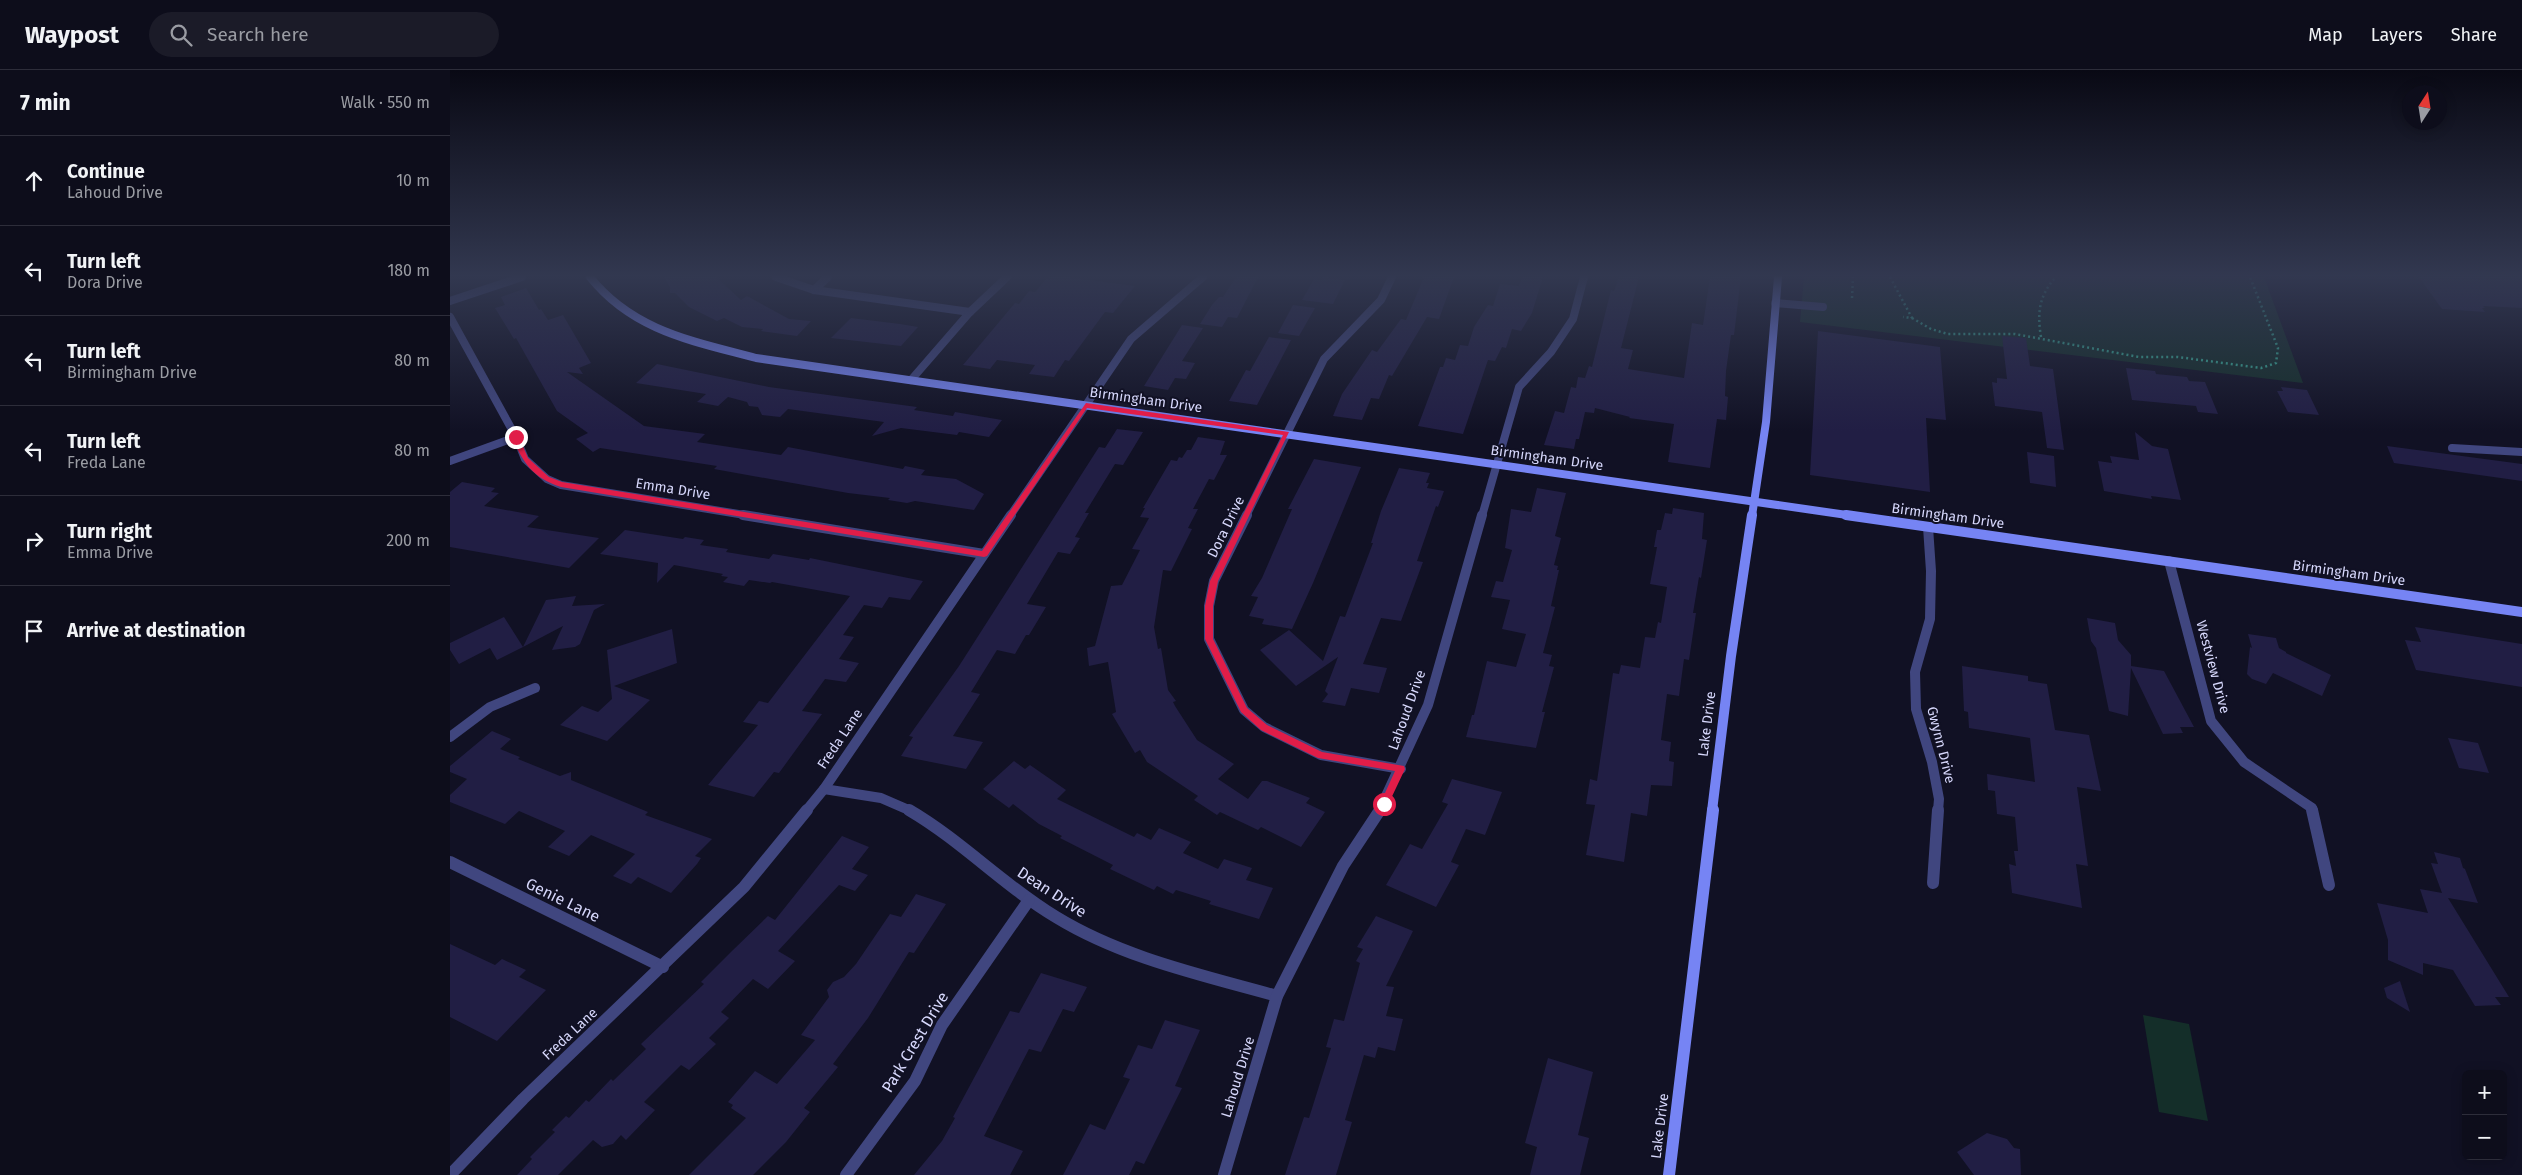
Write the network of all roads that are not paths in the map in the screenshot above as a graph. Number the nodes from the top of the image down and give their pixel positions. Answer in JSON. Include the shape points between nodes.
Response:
{"nodes":[{"id":1,"x":456,"y":329,"type":"edge"},
{"id":2,"x":659,"y":329,"type":"edge"},
{"id":3,"x":956,"y":329,"type":"edge"},
{"id":4,"x":1143,"y":329,"type":"edge"},
{"id":5,"x":1353,"y":329,"type":"edge"},
{"id":6,"x":1567,"y":329,"type":"edge"},
{"id":7,"x":1773,"y":329,"type":"edge"},
{"id":8,"x":911,"y":380,"type":"junction"},
{"id":9,"x":1086,"y":405,"type":"junction"},
{"id":10,"x":1287,"y":434,"type":"junction"},
{"id":11,"x":516,"y":437,"type":"junction"},
{"id":12,"x":2452,"y":448,"type":"dead end"},
{"id":13,"x":2522,"y":452,"type":"edge"},
{"id":14,"x":450,"y":461,"type":"edge"},
{"id":15,"x":1496,"y":464,"type":"junction"},
{"id":16,"x":1756,"y":502,"type":"junction"},
{"id":17,"x":1928,"y":526,"type":"junction"},
{"id":18,"x":984,"y":554,"type":"junction"},
{"id":19,"x":2169,"y":561,"type":"junction"},
{"id":20,"x":2522,"y":612,"type":"edge"},
{"id":21,"x":535,"y":688,"type":"dead end"},
{"id":22,"x":450,"y":737,"type":"edge"},
{"id":23,"x":1401,"y":769,"type":"junction"},
{"id":24,"x":824,"y":789,"type":"junction"},
{"id":25,"x":450,"y":862,"type":"edge"},
{"id":26,"x":1933,"y":883,"type":"dead end"},
{"id":27,"x":2329,"y":885,"type":"dead end"},
{"id":28,"x":1029,"y":900,"type":"junction"},
{"id":29,"x":663,"y":967,"type":"junction"},
{"id":30,"x":1277,"y":996,"type":"junction"},
{"id":31,"x":450,"y":1175,"type":"edge"},
{"id":32,"x":846,"y":1175,"type":"edge"},
{"id":33,"x":1224,"y":1175,"type":"edge"},
{"id":34,"x":1669,"y":1175,"type":"edge"}],
"edges":[{"from":1,"to":11,"type":"street","name":"Emma Drive"},
{"from":2,"to":8,"type":"main road","name":"Birmingham Drive","via":[[756,358]]},
{"from":3,"to":8,"type":"street"},
{"from":4,"to":9,"type":"street","name":"Freda Lane","via":[[1131,339]]},
{"from":5,"to":10,"type":"street","name":"Dora Drive","via":[[1324,359]]},
{"from":6,"to":15,"type":"street","name":"Lahoud Drive","via":[[1520,387]]},
{"from":7,"to":16,"type":"main road","name":"Lake Drive"},
{"from":8,"to":9,"type":"main road","name":"Birmingham Drive"},
{"from":9,"to":10,"type":"main road","name":"Birmingham Drive"},
{"from":9,"to":18,"type":"street","name":"Freda Lane"},
{"from":10,"to":15,"type":"main road","name":"Birmingham Drive"},
{"from":10,"to":23,"type":"street","name":"Dora Drive","via":[[1214,581],[1209,606],[1209,639],[1244,710],[1264,727],[1321,756]]},
{"from":11,"to":14,"type":"street"},
{"from":11,"to":18,"type":"street","name":"Emma Drive","via":[[525,459],[547,479],[561,485]]},
{"from":12,"to":13,"type":"street"},
{"from":15,"to":16,"type":"main road","name":"Birmingham Drive"},
{"from":15,"to":23,"type":"street","name":"Lahoud Drive","via":[[1428,705]]},
{"from":16,"to":17,"type":"main road","name":"Birmingham Drive"},
{"from":16,"to":34,"type":"main road","name":"Lake Drive","via":[[1730,656]]},
{"from":17,"to":19,"type":"main road","name":"Birmingham Drive"},
{"from":17,"to":26,"type":"street","name":"Gwynn Drive","via":[[1930,619],[1915,672],[1916,709],[1939,798]]},
{"from":18,"to":24,"type":"street","name":"Freda Lane"},
{"from":19,"to":20,"type":"main road","name":"Birmingham Drive"},
{"from":19,"to":27,"type":"street","name":"Westview Drive","via":[[2211,721],[2244,762],[2312,808]]},
{"from":21,"to":22,"type":"street","via":[[494,703],[472,716]]},
{"from":23,"to":30,"type":"street","name":"Lahoud Drive","via":[[1384,804],[1343,866]]},
{"from":24,"to":28,"type":"street","name":"Dean Drive","via":[[880,798],[933,824]]},
{"from":24,"to":29,"type":"street","name":"Freda Lane","via":[[744,887]]},
{"from":25,"to":29,"type":"street","name":"Genie Lane"},
{"from":28,"to":30,"type":"street","name":"Dean Drive","via":[[1079,930],[1154,961]]},
{"from":28,"to":32,"type":"street","name":"Park Crest Drive","via":[[942,1025],[916,1081]]},
{"from":29,"to":31,"type":"street","name":"Freda Lane","via":[[523,1099]]},
{"from":30,"to":33,"type":"street","name":"Lahoud Drive"}]}
